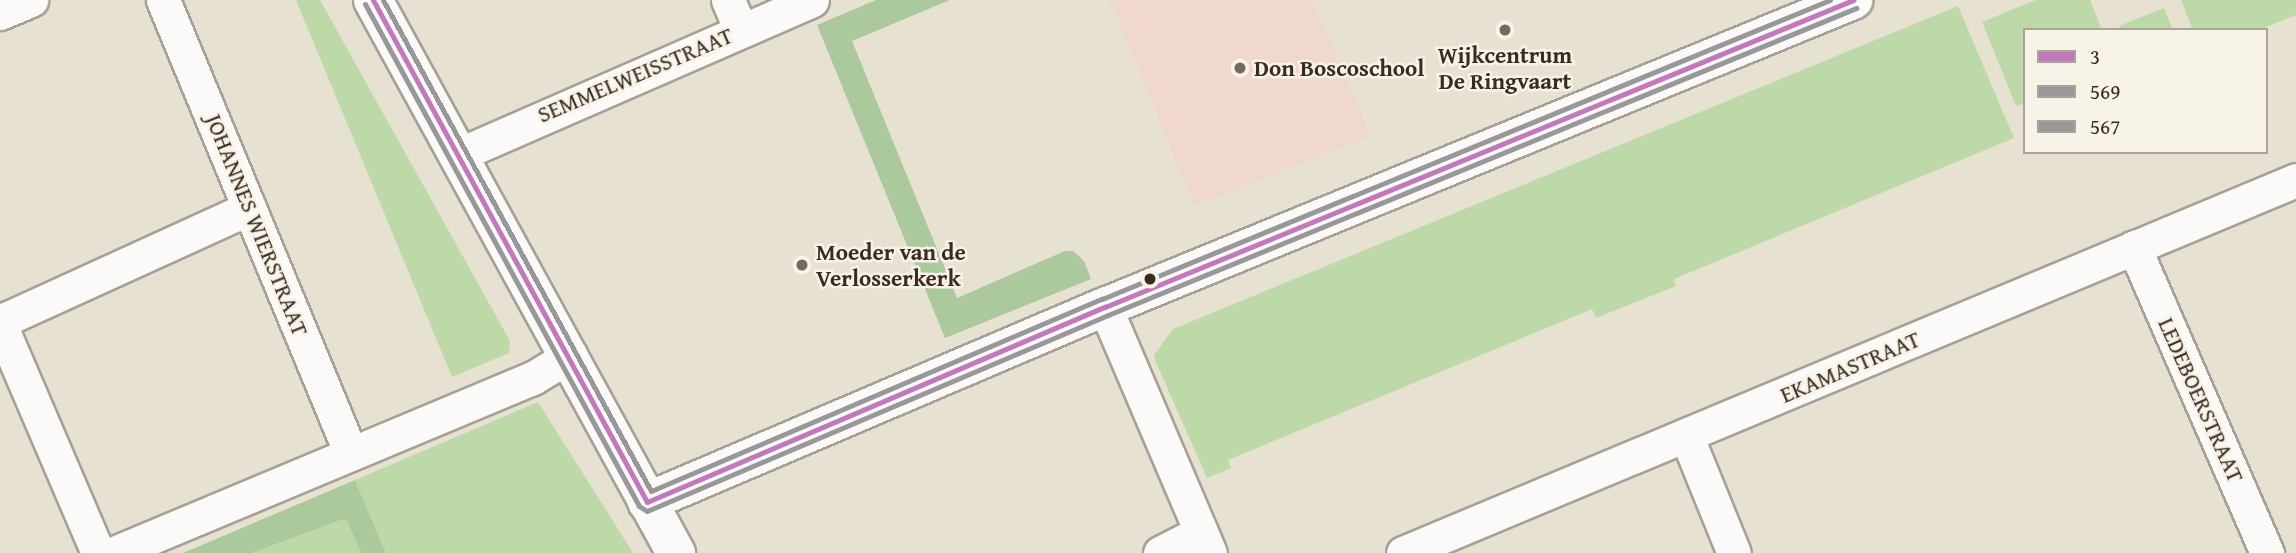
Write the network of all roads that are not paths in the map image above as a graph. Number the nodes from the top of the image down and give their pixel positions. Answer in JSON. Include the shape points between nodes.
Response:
{"nodes":[{"id":1,"x":31,"y":0,"type":"edge"},
{"id":2,"x":163,"y":0,"type":"edge"},
{"id":3,"x":373,"y":0,"type":"edge"},
{"id":4,"x":811,"y":0,"type":"edge"},
{"id":5,"x":1853,"y":0,"type":"edge"},
{"id":6,"x":0,"y":13,"type":"edge"},
{"id":7,"x":735,"y":15,"type":"edge"},
{"id":8,"x":460,"y":153,"type":"junction"},
{"id":9,"x":2296,"y":180,"type":"edge"},
{"id":10,"x":249,"y":208,"type":"junction"},
{"id":11,"x":2134,"y":247,"type":"junction"},
{"id":12,"x":1105,"y":307,"type":"junction"},
{"id":13,"x":571,"y":355,"type":"junction"},
{"id":14,"x":1686,"y":435,"type":"junction"},
{"id":15,"x":350,"y":451,"type":"junction"},
{"id":16,"x":647,"y":502,"type":"junction"},
{"id":17,"x":1205,"y":542,"type":"edge"},
{"id":18,"x":98,"y":553,"type":"edge"},
{"id":19,"x":114,"y":553,"type":"edge"},
{"id":20,"x":676,"y":553,"type":"edge"},
{"id":21,"x":1160,"y":553,"type":"edge"},
{"id":22,"x":1403,"y":553,"type":"edge"},
{"id":23,"x":1734,"y":553,"type":"edge"},
{"id":24,"x":2267,"y":553,"type":"edge"}],
"edges":[{"from":1,"to":6,"type":"street"},
{"from":2,"to":10,"type":"street","name":"JOHANNES WIERSTRAAT"},
{"from":3,"to":8,"type":"street"},
{"from":4,"to":7,"type":"street","name":"SEMMELWEISSTRAAT"},
{"from":5,"to":12,"type":"street"},
{"from":7,"to":8,"type":"street","name":"SEMMELWEISSTRAAT"},
{"from":8,"to":13,"type":"street"},
{"from":9,"to":11,"type":"street","name":"EKAMASTRAAT"},
{"from":10,"to":15,"type":"street","name":"JOHANNES WIERSTRAAT"},
{"from":10,"to":18,"type":"street","via":[[8,318],[3,331]]},
{"from":11,"to":14,"type":"street","name":"EKAMASTRAAT"},
{"from":11,"to":24,"type":"street","name":"LEDEBOERSTRAAT"},
{"from":12,"to":16,"type":"street"},
{"from":12,"to":17,"type":"street"},
{"from":13,"to":15,"type":"street","via":[[533,378]]},
{"from":13,"to":16,"type":"street"},
{"from":14,"to":22,"type":"street","name":"EKAMASTRAAT"},
{"from":14,"to":23,"type":"street"},
{"from":15,"to":19,"type":"street"},
{"from":16,"to":20,"type":"street"},
{"from":17,"to":21,"type":"street"}]}
